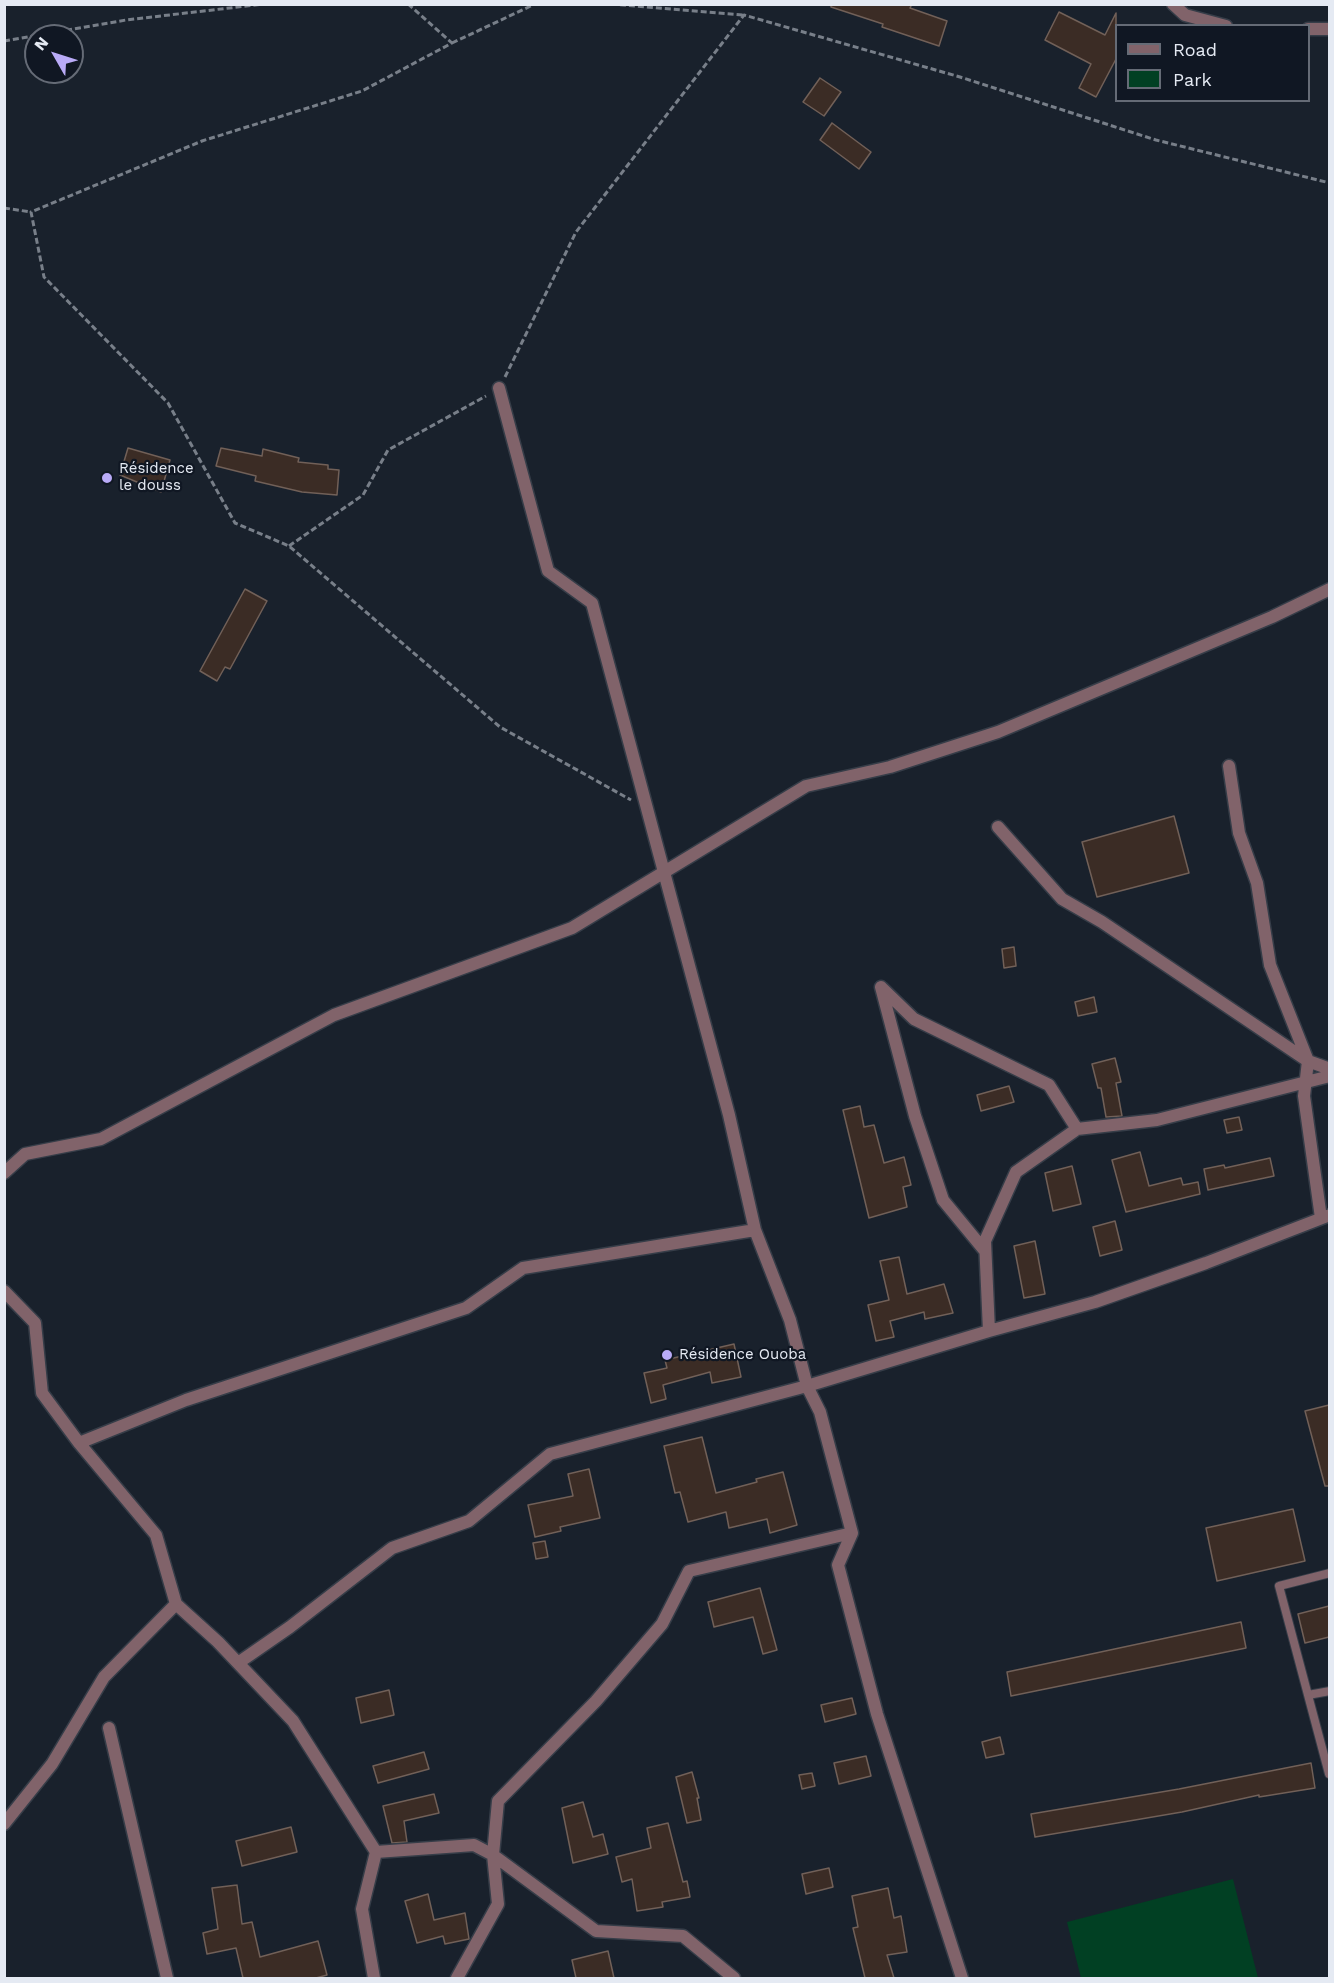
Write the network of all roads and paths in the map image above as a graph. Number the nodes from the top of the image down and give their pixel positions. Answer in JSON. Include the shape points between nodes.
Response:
{"nodes":[{"id":1,"x":264,"y":4,"type":"edge"},
{"id":2,"x":408,"y":4,"type":"edge"},
{"id":3,"x":535,"y":4,"type":"edge"},
{"id":4,"x":612,"y":4,"type":"edge"},
{"id":5,"x":1173,"y":4,"type":"edge"},
{"id":6,"x":744,"y":15,"type":"junction"},
{"id":7,"x":1219,"y":24,"type":"edge"},
{"id":8,"x":1310,"y":29,"type":"edge"},
{"id":9,"x":1329,"y":29,"type":"edge"},
{"id":10,"x":4,"y":40,"type":"edge"},
{"id":11,"x":452,"y":43,"type":"junction"},
{"id":12,"x":1329,"y":183,"type":"edge"},
{"id":13,"x":4,"y":208,"type":"edge"},
{"id":14,"x":31,"y":212,"type":"junction"},
{"id":15,"x":499,"y":388,"type":"junction"},
{"id":16,"x":289,"y":546,"type":"junction"},
{"id":17,"x":1329,"y":589,"type":"edge"},
{"id":18,"x":1229,"y":766,"type":"dead end"},
{"id":19,"x":645,"y":808,"type":"junction"},
{"id":20,"x":998,"y":827,"type":"dead end"},
{"id":21,"x":662,"y":873,"type":"junction"},
{"id":22,"x":1308,"y":1060,"type":"junction"},
{"id":23,"x":1329,"y":1069,"type":"edge"},
{"id":24,"x":1329,"y":1076,"type":"edge"},
{"id":25,"x":1306,"y":1084,"type":"junction"},
{"id":26,"x":1077,"y":1129,"type":"junction"},
{"id":27,"x":4,"y":1173,"type":"edge"},
{"id":28,"x":1325,"y":1216,"type":"edge"},
{"id":29,"x":755,"y":1230,"type":"junction"},
{"id":30,"x":985,"y":1251,"type":"junction"},
{"id":31,"x":4,"y":1291,"type":"edge"},
{"id":32,"x":989,"y":1330,"type":"junction"},
{"id":33,"x":807,"y":1386,"type":"junction"},
{"id":34,"x":79,"y":1443,"type":"junction"},
{"id":35,"x":852,"y":1533,"type":"junction"},
{"id":36,"x":1329,"y":1574,"type":"edge"},
{"id":37,"x":176,"y":1604,"type":"junction"},
{"id":38,"x":238,"y":1663,"type":"junction"},
{"id":39,"x":1329,"y":1691,"type":"edge"},
{"id":40,"x":1308,"y":1695,"type":"junction"},
{"id":41,"x":109,"y":1728,"type":"dead end"},
{"id":42,"x":1329,"y":1774,"type":"edge"},
{"id":43,"x":4,"y":1824,"type":"edge"},
{"id":44,"x":376,"y":1852,"type":"junction"},
{"id":45,"x":493,"y":1856,"type":"junction"},
{"id":46,"x":167,"y":1978,"type":"edge"},
{"id":47,"x":374,"y":1978,"type":"edge"},
{"id":48,"x":457,"y":1978,"type":"edge"},
{"id":49,"x":734,"y":1978,"type":"edge"},
{"id":50,"x":962,"y":1978,"type":"edge"}],
"edges":[{"from":1,"to":10,"type":"path","via":[[126,20]]},
{"from":2,"to":11,"type":"path"},
{"from":3,"to":11,"type":"path"},
{"from":4,"to":6,"type":"path"},
{"from":5,"to":7,"type":"street","via":[[1185,15]]},
{"from":6,"to":12,"type":"path","via":[[960,77],[1156,141]]},
{"from":6,"to":15,"type":"path","via":[[576,232]]},
{"from":8,"to":9,"type":"street"},
{"from":11,"to":14,"type":"path","via":[[362,91],[202,141]]},
{"from":13,"to":14,"type":"path"},
{"from":14,"to":16,"type":"path","via":[[44,277],[168,403],[235,523]]},
{"from":15,"to":16,"type":"path","via":[[388,450],[363,495]]},
{"from":15,"to":19,"type":"street","via":[[548,571],[592,603]]},
{"from":16,"to":19,"type":"path","via":[[500,727]]},
{"from":17,"to":21,"type":"street","via":[[1272,617],[998,732],[890,767],[806,786]]},
{"from":18,"to":22,"type":"street","via":[[1239,833],[1257,883],[1270,965]]},
{"from":19,"to":21,"type":"street"},
{"from":20,"to":22,"type":"street","via":[[1062,899]]},
{"from":21,"to":27,"type":"street","via":[[572,928],[334,1015],[101,1139],[25,1154]]},
{"from":21,"to":29,"type":"street","via":[[729,1115]]},
{"from":22,"to":23,"type":"street"},
{"from":22,"to":25,"type":"street"},
{"from":24,"to":25,"type":"street"},
{"from":25,"to":26,"type":"street","via":[[1157,1120]]},
{"from":25,"to":28,"type":"street","via":[[1304,1096]]},
{"from":26,"to":30,"type":"street","via":[[1016,1172],[985,1241]]},
{"from":26,"to":30,"type":"street","via":[[1049,1085],[914,1020],[881,987],[915,1116],[943,1200]]},
{"from":28,"to":32,"type":"street","via":[[1095,1302]]},
{"from":29,"to":33,"type":"street","via":[[790,1320]]},
{"from":29,"to":34,"type":"street","via":[[523,1268],[466,1308],[186,1400]]},
{"from":30,"to":32,"type":"street"},
{"from":31,"to":34,"type":"street","via":[[35,1323],[42,1393]]},
{"from":32,"to":33,"type":"street"},
{"from":33,"to":35,"type":"street","via":[[820,1412]]},
{"from":33,"to":38,"type":"street","via":[[550,1454],[469,1521],[392,1548]]},
{"from":34,"to":37,"type":"street","via":[[156,1535]]},
{"from":35,"to":45,"type":"street","via":[[689,1571],[662,1624],[596,1701],[498,1801]]},
{"from":35,"to":50,"type":"street","via":[[838,1565],[877,1714]]},
{"from":36,"to":40,"type":"lane","via":[[1280,1586]]},
{"from":37,"to":38,"type":"street"},
{"from":37,"to":43,"type":"street","via":[[104,1677],[52,1764]]},
{"from":38,"to":44,"type":"street","via":[[293,1721]]},
{"from":39,"to":40,"type":"lane"},
{"from":40,"to":42,"type":"lane"},
{"from":41,"to":46,"type":"street"},
{"from":44,"to":45,"type":"street","via":[[474,1845]]},
{"from":44,"to":47,"type":"street","via":[[362,1910]]},
{"from":45,"to":48,"type":"street","via":[[498,1904]]},
{"from":45,"to":49,"type":"street","via":[[596,1931],[683,1936]]}]}
